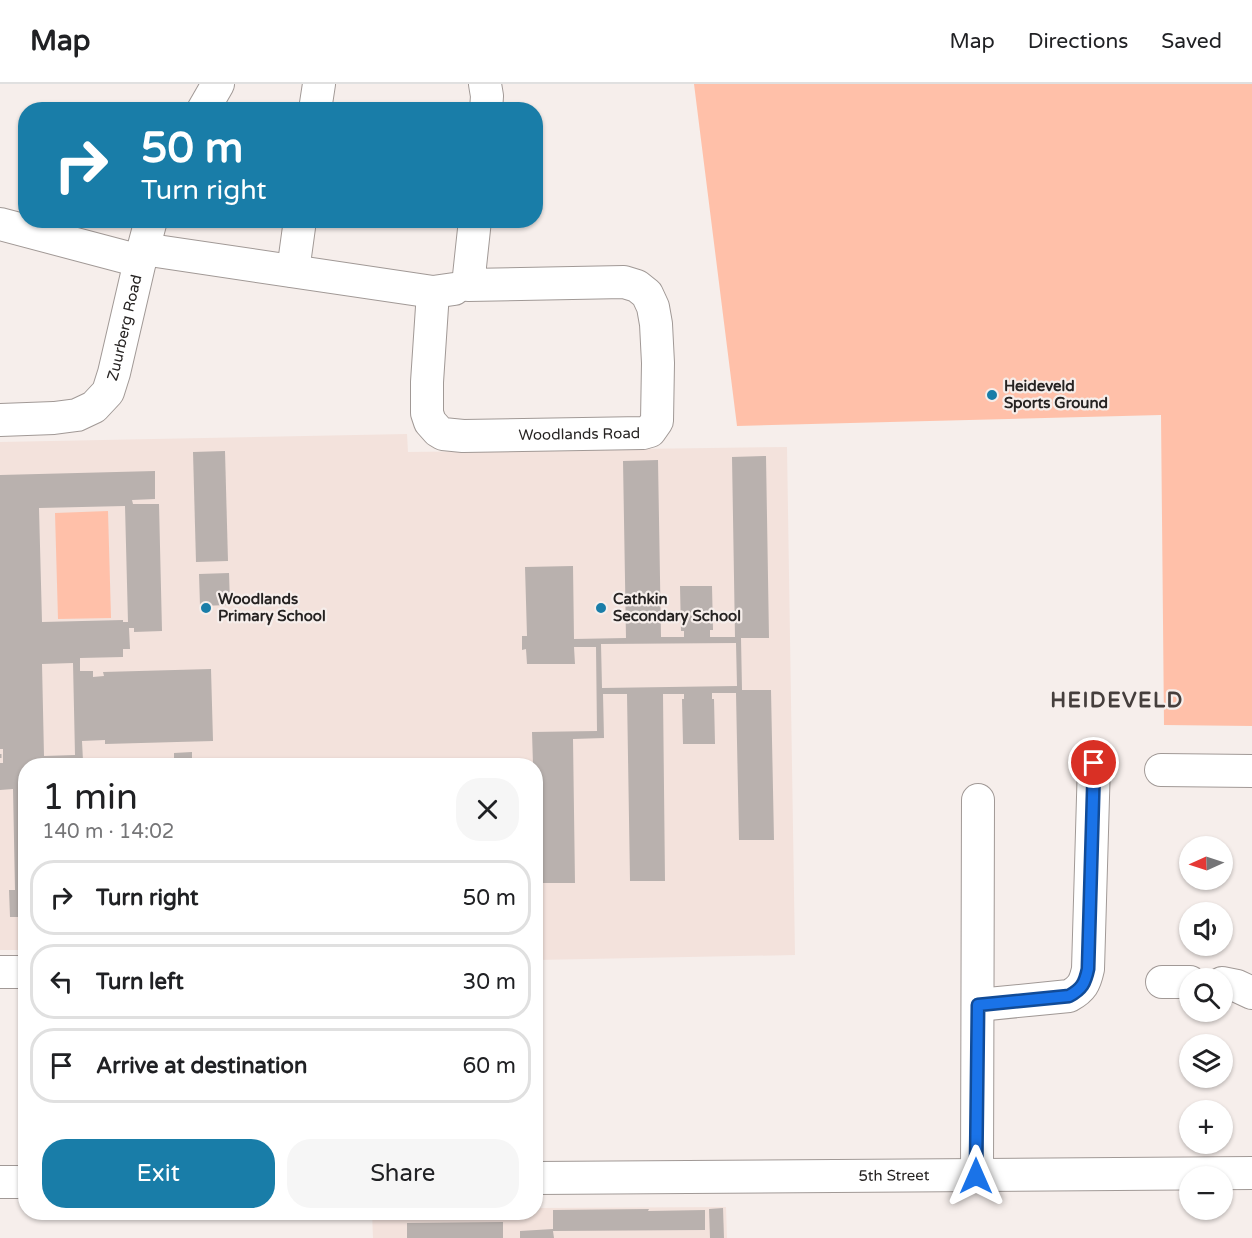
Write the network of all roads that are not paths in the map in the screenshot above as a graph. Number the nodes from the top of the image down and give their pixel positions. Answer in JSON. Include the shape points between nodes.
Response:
{"nodes":[{"id":1,"x":218,"y":84,"type":"edge"},
{"id":2,"x":319,"y":84,"type":"edge"},
{"id":3,"x":208,"y":102,"type":"edge"},
{"id":4,"x":316,"y":102,"type":"edge"},
{"id":5,"x":0,"y":224,"type":"edge"},
{"id":6,"x":18,"y":226,"type":"edge"},
{"id":7,"x":30,"y":228,"type":"edge"},
{"id":8,"x":299,"y":228,"type":"edge"},
{"id":9,"x":474,"y":228,"type":"edge"},
{"id":10,"x":144,"y":243,"type":"edge"},
{"id":11,"x":293,"y":272,"type":"junction"},
{"id":12,"x":468,"y":285,"type":"junction"},
{"id":13,"x":434,"y":292,"type":"junction"},
{"id":14,"x":0,"y":420,"type":"edge"},
{"id":15,"x":1094,"y":763,"type":"dead end"},
{"id":16,"x":1161,"y":770,"type":"dead end"},
{"id":17,"x":1252,"y":771,"type":"edge"},
{"id":18,"x":978,"y":800,"type":"dead end"},
{"id":19,"x":0,"y":972,"type":"edge"},
{"id":20,"x":18,"y":972,"type":"edge"},
{"id":21,"x":1233,"y":985,"type":"edge"},
{"id":22,"x":1252,"y":993,"type":"edge"},
{"id":23,"x":978,"y":1005,"type":"junction"},
{"id":24,"x":1252,"y":1173,"type":"edge"},
{"id":25,"x":976,"y":1176,"type":"junction"},
{"id":26,"x":543,"y":1178,"type":"edge"},
{"id":27,"x":0,"y":1182,"type":"edge"},
{"id":28,"x":18,"y":1182,"type":"edge"}],
"edges":[{"from":1,"to":3,"type":"street"},
{"from":2,"to":4,"type":"street"},
{"from":5,"to":6,"type":"street","name":"Woodlands Road"},
{"from":7,"to":10,"type":"street","name":"Woodlands Road"},
{"from":8,"to":11,"type":"street"},
{"from":9,"to":12,"type":"street"},
{"from":10,"to":11,"type":"street","name":"Woodlands Road"},
{"from":10,"to":14,"type":"street","name":"Zuurberg Road","via":[[108,392],[94,407],[77,415]]},
{"from":11,"to":13,"type":"street","name":"Woodlands Road"},
{"from":12,"to":13,"type":"street","name":"Woodlands Road"},
{"from":12,"to":13,"type":"street","name":"Woodlands Road","via":[[610,281],[637,286],[647,294],[656,324],[658,402],[654,427],[643,433],[463,436],[438,431],[427,413]]},
{"from":15,"to":23,"type":"street","via":[[1085,981],[1069,996]]},
{"from":16,"to":17,"type":"street"},
{"from":18,"to":23,"type":"street"},
{"from":19,"to":20,"type":"street"},
{"from":21,"to":22,"type":"street"},
{"from":23,"to":25,"type":"street"},
{"from":24,"to":25,"type":"street","name":"5th Street"},
{"from":25,"to":26,"type":"street","name":"5th Street"},
{"from":27,"to":28,"type":"street"}]}
